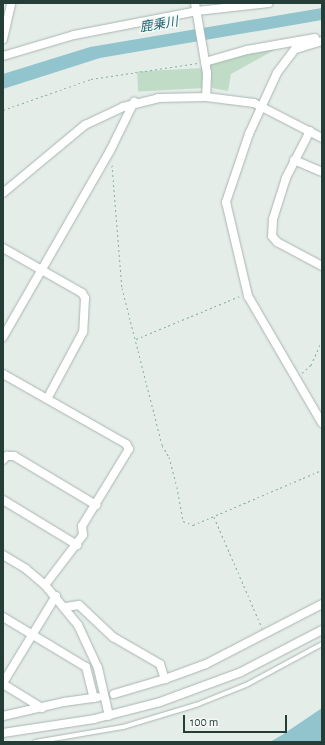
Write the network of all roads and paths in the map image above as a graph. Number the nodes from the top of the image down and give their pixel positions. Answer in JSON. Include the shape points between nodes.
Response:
{"nodes":[{"id":1,"x":10,"y":3,"type":"edge"},
{"id":2,"x":269,"y":3,"type":"edge"},
{"id":3,"x":196,"y":10,"type":"edge"},
{"id":4,"x":322,"y":37,"type":"edge"},
{"id":5,"x":3,"y":39,"type":"edge"},
{"id":6,"x":322,"y":41,"type":"edge"},
{"id":7,"x":3,"y":56,"type":"edge"},
{"id":8,"x":204,"y":58,"type":"junction"},
{"id":9,"x":206,"y":97,"type":"junction"},
{"id":10,"x":134,"y":102,"type":"junction"},
{"id":11,"x":262,"y":106,"type":"junction"},
{"id":12,"x":3,"y":110,"type":"edge"},
{"id":13,"x":310,"y":131,"type":"junction"},
{"id":14,"x":322,"y":138,"type":"edge"},
{"id":15,"x":294,"y":160,"type":"junction"},
{"id":16,"x":112,"y":163,"type":"dead end"},
{"id":17,"x":322,"y":172,"type":"edge"},
{"id":18,"x":3,"y":192,"type":"edge"},
{"id":19,"x":3,"y":248,"type":"edge"},
{"id":20,"x":322,"y":266,"type":"edge"},
{"id":21,"x":41,"y":270,"type":"junction"},
{"id":22,"x":247,"y":293,"type":"junction"},
{"id":23,"x":3,"y":337,"type":"edge"},
{"id":24,"x":136,"y":340,"type":"junction"},
{"id":25,"x":322,"y":340,"type":"edge"},
{"id":26,"x":3,"y":374,"type":"edge"},
{"id":27,"x":295,"y":378,"type":"junction"},
{"id":28,"x":47,"y":399,"type":"junction"},
{"id":29,"x":322,"y":423,"type":"edge"},
{"id":30,"x":3,"y":460,"type":"edge"},
{"id":31,"x":322,"y":470,"type":"edge"},
{"id":32,"x":3,"y":500,"type":"edge"},
{"id":33,"x":96,"y":505,"type":"junction"},
{"id":34,"x":214,"y":516,"type":"junction"},
{"id":35,"x":77,"y":544,"type":"junction"},
{"id":36,"x":3,"y":555,"type":"edge"},
{"id":37,"x":45,"y":585,"type":"junction"},
{"id":38,"x":56,"y":596,"type":"junction"},
{"id":39,"x":322,"y":604,"type":"edge"},
{"id":40,"x":66,"y":607,"type":"junction"},
{"id":41,"x":3,"y":617,"type":"edge"},
{"id":42,"x":322,"y":630,"type":"edge"},
{"id":43,"x":32,"y":634,"type":"junction"},
{"id":44,"x":265,"y":636,"type":"junction"},
{"id":45,"x":322,"y":644,"type":"edge"},
{"id":46,"x":165,"y":680,"type":"junction"},
{"id":47,"x":3,"y":683,"type":"edge"},
{"id":48,"x":114,"y":694,"type":"dead end"},
{"id":49,"x":42,"y":708,"type":"junction"},
{"id":50,"x":3,"y":716,"type":"edge"},
{"id":51,"x":109,"y":716,"type":"junction"},
{"id":52,"x":3,"y":734,"type":"edge"},
{"id":53,"x":36,"y":742,"type":"edge"}],
"edges":[{"from":1,"to":5,"type":"street"},
{"from":2,"to":3,"type":"street"},
{"from":3,"to":7,"type":"street","via":[[74,35]]},
{"from":3,"to":8,"type":"street"},
{"from":4,"to":8,"type":"street"},
{"from":6,"to":11,"type":"street","via":[[293,51],[277,73]]},
{"from":8,"to":9,"type":"street"},
{"from":8,"to":12,"type":"path","via":[[91,79]]},
{"from":9,"to":10,"type":"street","via":[[158,98]]},
{"from":9,"to":11,"type":"street"},
{"from":10,"to":18,"type":"street","via":[[85,125]]},
{"from":10,"to":21,"type":"street","via":[[110,151]]},
{"from":11,"to":13,"type":"street"},
{"from":11,"to":22,"type":"street","via":[[249,134],[226,202]]},
{"from":13,"to":14,"type":"street"},
{"from":13,"to":15,"type":"street"},
{"from":15,"to":17,"type":"street"},
{"from":15,"to":20,"type":"street","via":[[273,219],[272,238]]},
{"from":16,"to":24,"type":"path","via":[[121,282]]},
{"from":19,"to":21,"type":"street"},
{"from":21,"to":23,"type":"street"},
{"from":21,"to":28,"type":"street","via":[[85,298],[83,332]]},
{"from":22,"to":24,"type":"path"},
{"from":22,"to":27,"type":"street"},
{"from":24,"to":34,"type":"path","via":[[162,445],[169,457],[178,487],[183,521],[193,525]]},
{"from":25,"to":27,"type":"path","via":[[311,366]]},
{"from":26,"to":28,"type":"street"},
{"from":27,"to":29,"type":"street"},
{"from":28,"to":33,"type":"street","via":[[128,446],[129,451]]},
{"from":30,"to":33,"type":"street","via":[[7,456],[14,456]]},
{"from":31,"to":34,"type":"path"},
{"from":32,"to":35,"type":"street"},
{"from":33,"to":35,"type":"street","via":[[82,526],[83,535]]},
{"from":34,"to":44,"type":"path"},
{"from":35,"to":37,"type":"street"},
{"from":36,"to":37,"type":"street"},
{"from":37,"to":38,"type":"street"},
{"from":38,"to":40,"type":"street"},
{"from":38,"to":43,"type":"street"},
{"from":39,"to":44,"type":"street"},
{"from":40,"to":46,"type":"street","via":[[79,605],[113,637],[160,664]]},
{"from":40,"to":51,"type":"street","via":[[87,640],[94,657]]},
{"from":41,"to":43,"type":"street"},
{"from":42,"to":51,"type":"street","via":[[224,679],[160,702]]},
{"from":43,"to":47,"type":"street"},
{"from":43,"to":49,"type":"street","via":[[86,667],[98,697]]},
{"from":44,"to":46,"type":"street"},
{"from":45,"to":53,"type":"lane","via":[[246,685],[196,705],[123,727]]},
{"from":46,"to":48,"type":"street"},
{"from":47,"to":49,"type":"street"},
{"from":49,"to":50,"type":"street"},
{"from":51,"to":52,"type":"street"}]}
